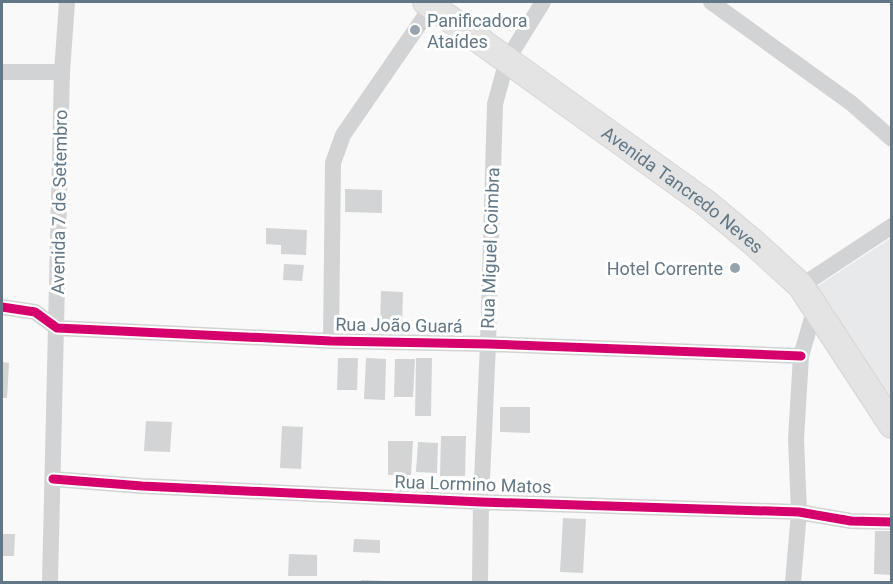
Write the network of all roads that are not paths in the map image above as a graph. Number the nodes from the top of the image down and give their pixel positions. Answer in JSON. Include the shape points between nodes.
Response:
{"nodes":[{"id":1,"x":67,"y":2,"type":"edge"},
{"id":2,"x":543,"y":2,"type":"edge"},
{"id":3,"x":711,"y":2,"type":"edge"},
{"id":4,"x":429,"y":4,"type":"edge"},
{"id":5,"x":507,"y":60,"type":"junction"},
{"id":6,"x":2,"y":72,"type":"edge"},
{"id":7,"x":62,"y":72,"type":"junction"},
{"id":8,"x":891,"y":139,"type":"edge"},
{"id":9,"x":891,"y":226,"type":"edge"},
{"id":10,"x":801,"y":286,"type":"junction"},
{"id":11,"x":2,"y":307,"type":"edge"},
{"id":12,"x":816,"y":308,"type":"junction"},
{"id":13,"x":57,"y":328,"type":"junction"},
{"id":14,"x":331,"y":341,"type":"junction"},
{"id":15,"x":488,"y":344,"type":"junction"},
{"id":16,"x":801,"y":356,"type":"junction"},
{"id":17,"x":891,"y":425,"type":"edge"},
{"id":18,"x":53,"y":479,"type":"junction"},
{"id":19,"x":481,"y":502,"type":"junction"},
{"id":20,"x":799,"y":512,"type":"junction"},
{"id":21,"x":891,"y":522,"type":"edge"},
{"id":22,"x":50,"y":582,"type":"edge"},
{"id":23,"x":480,"y":582,"type":"edge"},
{"id":24,"x":793,"y":582,"type":"edge"}],
"edges":[{"from":1,"to":7,"type":"street","name":"Avenida 7 de Setembro"},
{"from":2,"to":5,"type":"street"},
{"from":3,"to":8,"type":"street","via":[[851,103]]},
{"from":4,"to":5,"type":"main road","name":"Avenida Tancredo Neves"},
{"from":4,"to":14,"type":"street","via":[[343,135],[333,163]]},
{"from":5,"to":10,"type":"main road","name":"Avenida Tancredo Neves","via":[[706,203]]},
{"from":5,"to":15,"type":"street","name":"Rua Miguel Coimbra","via":[[495,104]]},
{"from":6,"to":7,"type":"street"},
{"from":7,"to":13,"type":"street","name":"Avenida 7 de Setembro"},
{"from":9,"to":10,"type":"street"},
{"from":10,"to":12,"type":"main road","name":"Avenida Tancredo Neves"},
{"from":11,"to":13,"type":"street","via":[[34,312]]},
{"from":12,"to":16,"type":"street"},
{"from":12,"to":17,"type":"main road","name":"Avenida Tancredo Neves"},
{"from":13,"to":14,"type":"street","name":"Rua João Guará"},
{"from":13,"to":18,"type":"street","name":"Avenida 7 de Setembro"},
{"from":14,"to":15,"type":"street","name":"Rua João Guará"},
{"from":15,"to":16,"type":"street","name":"Rua João Guará"},
{"from":15,"to":19,"type":"street","name":"Rua Miguel Coimbra"},
{"from":16,"to":20,"type":"street","via":[[796,438]]},
{"from":18,"to":19,"type":"street","name":"Rua Lormino Matos"},
{"from":18,"to":22,"type":"street","name":"Avenida 7 de Setembro"},
{"from":19,"to":20,"type":"street","name":"Rua Lormino Matos"},
{"from":19,"to":23,"type":"street","name":"Rua Miguel Coimbra"},
{"from":20,"to":21,"type":"street","name":"Rua Lormino Matos","via":[[851,521]]},
{"from":20,"to":24,"type":"street"}]}
